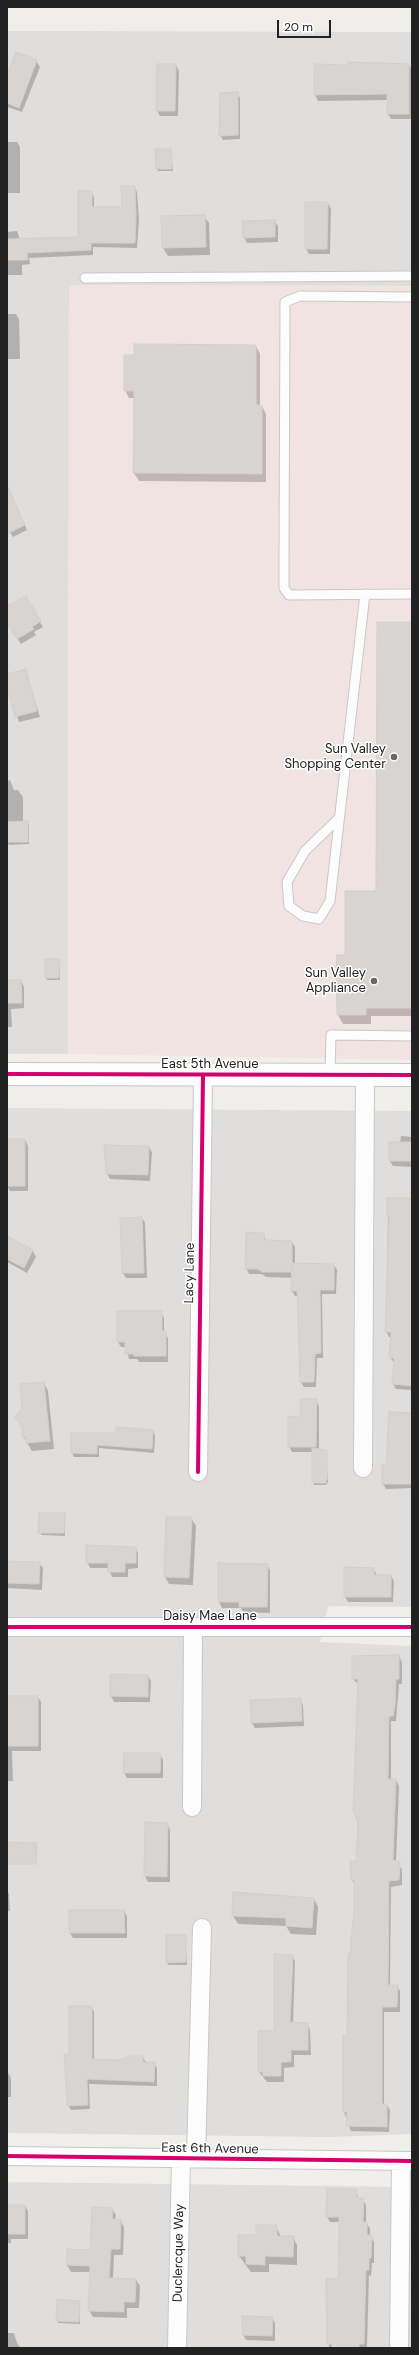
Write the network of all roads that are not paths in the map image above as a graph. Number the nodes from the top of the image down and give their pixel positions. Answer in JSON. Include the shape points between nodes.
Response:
{"nodes":[{"id":1,"x":412,"y":276,"type":"edge"},
{"id":2,"x":85,"y":278,"type":"dead end"},
{"id":3,"x":412,"y":297,"type":"edge"},
{"id":4,"x":365,"y":594,"type":"junction"},
{"id":5,"x":412,"y":594,"type":"edge"},
{"id":6,"x":339,"y":818,"type":"junction"},
{"id":7,"x":412,"y":1036,"type":"edge"},
{"id":8,"x":7,"y":1074,"type":"edge"},
{"id":9,"x":203,"y":1075,"type":"junction"},
{"id":10,"x":412,"y":1075,"type":"edge"},
{"id":11,"x":330,"y":1076,"type":"junction"},
{"id":12,"x":366,"y":1076,"type":"junction"},
{"id":13,"x":364,"y":1468,"type":"dead end"},
{"id":14,"x":198,"y":1472,"type":"dead end"},
{"id":15,"x":7,"y":1626,"type":"edge"},
{"id":16,"x":193,"y":1627,"type":"junction"},
{"id":17,"x":412,"y":1627,"type":"edge"},
{"id":18,"x":192,"y":1808,"type":"dead end"},
{"id":19,"x":202,"y":1928,"type":"dead end"},
{"id":20,"x":7,"y":2156,"type":"edge"},
{"id":21,"x":188,"y":2158,"type":"junction"},
{"id":22,"x":406,"y":2161,"type":"edge"},
{"id":23,"x":177,"y":2348,"type":"edge"},
{"id":24,"x":399,"y":2348,"type":"edge"}],
"edges":[{"from":1,"to":2,"type":"lane"},
{"from":3,"to":4,"type":"lane","via":[[300,296],[285,302],[284,588],[289,595]]},
{"from":4,"to":5,"type":"lane"},
{"from":4,"to":6,"type":"lane"},
{"from":6,"to":6,"type":"lane","via":[[330,901],[319,919],[303,916],[289,906],[287,882],[305,851]]},
{"from":7,"to":11,"type":"lane","via":[[331,1036]]},
{"from":8,"to":9,"type":"street","name":"East 5th Avenue"},
{"from":9,"to":11,"type":"street","name":"East 5th Avenue"},
{"from":9,"to":14,"type":"street","name":"Lacy Lane"},
{"from":10,"to":12,"type":"street","name":"East 5th Avenue"},
{"from":11,"to":12,"type":"street","name":"East 5th Avenue"},
{"from":12,"to":13,"type":"street"},
{"from":15,"to":16,"type":"street","name":"Daisy Mae Lane"},
{"from":16,"to":17,"type":"street","name":"Daisy Mae Lane"},
{"from":16,"to":18,"type":"street"},
{"from":19,"to":21,"type":"street","name":"Duclercque Way"},
{"from":20,"to":21,"type":"street","name":"East 6th Avenue"},
{"from":21,"to":22,"type":"street","name":"East 6th Avenue"},
{"from":21,"to":23,"type":"street","name":"Duclercque Way"},
{"from":22,"to":24,"type":"street"}]}
